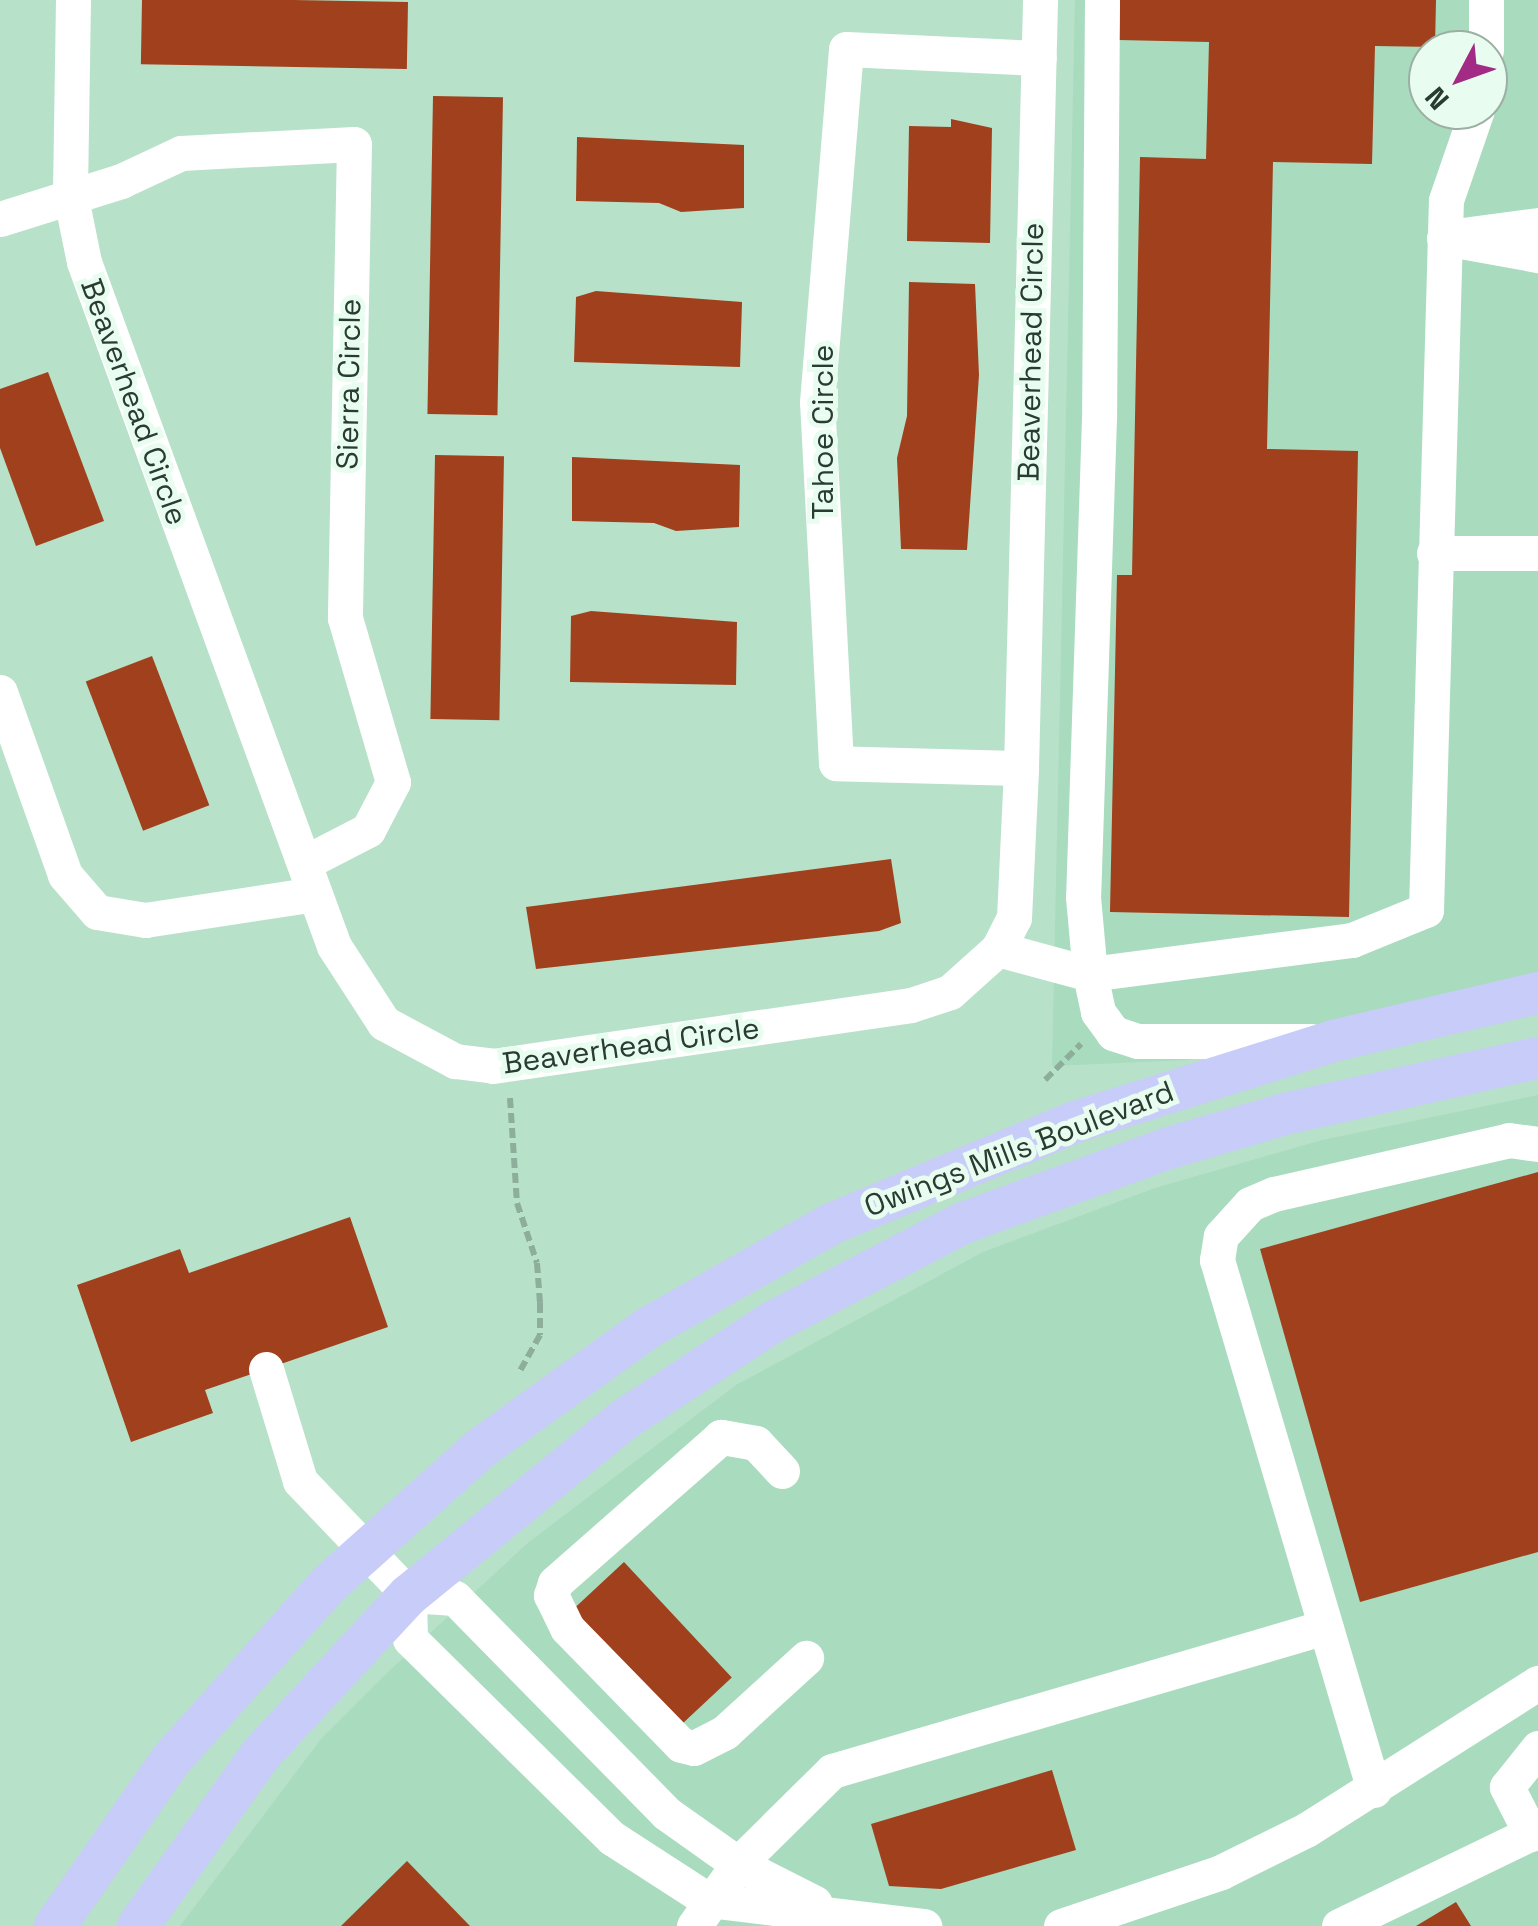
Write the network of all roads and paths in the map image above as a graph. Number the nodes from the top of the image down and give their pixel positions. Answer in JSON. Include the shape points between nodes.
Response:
{"nodes":[{"id":1,"x":73,"y":0,"type":"edge"},
{"id":2,"x":1040,"y":0,"type":"edge"},
{"id":3,"x":1102,"y":0,"type":"edge"},
{"id":4,"x":1486,"y":0,"type":"edge"},
{"id":5,"x":1486,"y":30,"type":"edge"},
{"id":6,"x":1039,"y":58,"type":"junction"},
{"id":7,"x":1468,"y":130,"type":"edge"},
{"id":8,"x":70,"y":193,"type":"junction"},
{"id":9,"x":0,"y":219,"type":"edge"},
{"id":10,"x":1538,"y":225,"type":"edge"},
{"id":11,"x":1444,"y":238,"type":"junction"},
{"id":12,"x":1538,"y":255,"type":"edge"},
{"id":13,"x":1434,"y":553,"type":"junction"},
{"id":14,"x":1538,"y":553,"type":"edge"},
{"id":15,"x":0,"y":692,"type":"edge"},
{"id":16,"x":1021,"y":768,"type":"junction"},
{"id":17,"x":309,"y":879,"type":"junction"},
{"id":18,"x":998,"y":948,"type":"junction"},
{"id":19,"x":1090,"y":974,"type":"junction"},
{"id":20,"x":1538,"y":993,"type":"edge"},
{"id":21,"x":1098,"y":1012,"type":"junction"},
{"id":22,"x":1333,"y":1041,"type":"junction"},
{"id":23,"x":1538,"y":1058,"type":"edge"},
{"id":24,"x":508,"y":1065,"type":"junction"},
{"id":25,"x":1045,"y":1080,"type":"dead end"},
{"id":26,"x":1538,"y":1144,"type":"edge"},
{"id":27,"x":266,"y":1369,"type":"dead end"},
{"id":28,"x":514,"y":1381,"type":"dead end"},
{"id":29,"x":782,"y":1471,"type":"dead end"},
{"id":30,"x":366,"y":1550,"type":"junction"},
{"id":31,"x":409,"y":1595,"type":"junction"},
{"id":32,"x":1325,"y":1627,"type":"junction"},
{"id":33,"x":806,"y":1658,"type":"dead end"},
{"id":34,"x":1538,"y":1683,"type":"edge"},
{"id":35,"x":1538,"y":1748,"type":"edge"},
{"id":36,"x":1374,"y":1790,"type":"junction"},
{"id":37,"x":1534,"y":1832,"type":"edge"},
{"id":38,"x":738,"y":1864,"type":"junction"},
{"id":39,"x":702,"y":1913,"type":"edge"},
{"id":40,"x":853,"y":1919,"type":"junction"},
{"id":41,"x":56,"y":1926,"type":"edge"},
{"id":42,"x":138,"y":1926,"type":"edge"},
{"id":43,"x":924,"y":1926,"type":"edge"},
{"id":44,"x":1061,"y":1926,"type":"edge"},
{"id":45,"x":1339,"y":1926,"type":"edge"}],
"edges":[{"from":1,"to":8,"type":"street","name":"Beaverhead Circle"},
{"from":2,"to":6,"type":"street","name":"Beaverhead Circle"},
{"from":3,"to":19,"type":"street","via":[[1099,418],[1082,897]]},
{"from":4,"to":5,"type":"street"},
{"from":6,"to":16,"type":"street","name":"Beaverhead Circle"},
{"from":6,"to":16,"type":"street","name":"Tahoe Circle","via":[[846,49],[817,402],[836,762]]},
{"from":7,"to":11,"type":"street","via":[[1450,173]]},
{"from":8,"to":9,"type":"street"},
{"from":8,"to":17,"type":"street","name":"Beaverhead Circle","via":[[102,320]]},
{"from":8,"to":17,"type":"street","name":"Sierra Circle","via":[[121,182],[181,153],[354,144],[345,618],[393,782],[368,830]]},
{"from":10,"to":11,"type":"street"},
{"from":11,"to":12,"type":"street"},
{"from":11,"to":13,"type":"street"},
{"from":13,"to":14,"type":"street"},
{"from":13,"to":19,"type":"street","via":[[1426,910],[1352,940]]},
{"from":15,"to":17,"type":"street","via":[[65,875],[97,912],[146,920]]},
{"from":16,"to":18,"type":"street","name":"Beaverhead Circle","via":[[1014,918]]},
{"from":17,"to":24,"type":"street","name":"Beaverhead Circle","via":[[356,989],[384,1023],[455,1061]]},
{"from":18,"to":19,"type":"street"},
{"from":18,"to":24,"type":"street","name":"Beaverhead Circle","via":[[950,992],[910,1005]]},
{"from":19,"to":21,"type":"street"},
{"from":20,"to":22,"type":"main road","name":"Owings Mills Boulevard"},
{"from":21,"to":22,"type":"street","via":[[1113,1033],[1138,1040]]},
{"from":21,"to":25,"type":"path","via":[[1078,1050]]},
{"from":22,"to":30,"type":"main road","name":"Owings Mills Boulevard","via":[[1075,1122],[804,1238],[554,1391]]},
{"from":23,"to":31,"type":"main road","name":"Owings Mills Boulevard","via":[[1289,1113],[963,1224],[773,1322],[622,1421]]},
{"from":24,"to":28,"type":"path","via":[[517,1203],[537,1262],[540,1303],[540,1335]]},
{"from":26,"to":32,"type":"street","via":[[1508,1140],[1274,1194],[1250,1204],[1220,1236],[1218,1260]]},
{"from":27,"to":30,"type":"street","via":[[300,1481]]},
{"from":29,"to":33,"type":"street","via":[[756,1443],[722,1438],[555,1583],[551,1595],[567,1628],[681,1745],[694,1748],[725,1732]]},
{"from":30,"to":31,"type":"street"},
{"from":30,"to":41,"type":"main road","name":"Owings Mills Boulevard","via":[[170,1761]]},
{"from":31,"to":38,"type":"street","via":[[455,1598],[666,1813]]},
{"from":31,"to":39,"type":"street","via":[[410,1638],[612,1838]]},
{"from":31,"to":42,"type":"main road","name":"Owings Mills Boulevard","via":[[260,1754]]},
{"from":32,"to":36,"type":"street"},
{"from":32,"to":38,"type":"street","via":[[832,1771]]},
{"from":34,"to":36,"type":"street"},
{"from":35,"to":37,"type":"street","via":[[1508,1787]]},
{"from":36,"to":44,"type":"street","via":[[1221,1872]]},
{"from":37,"to":45,"type":"street"},
{"from":38,"to":39,"type":"street"},
{"from":38,"to":40,"type":"street"},
{"from":39,"to":40,"type":"street"},
{"from":40,"to":43,"type":"street"}]}
